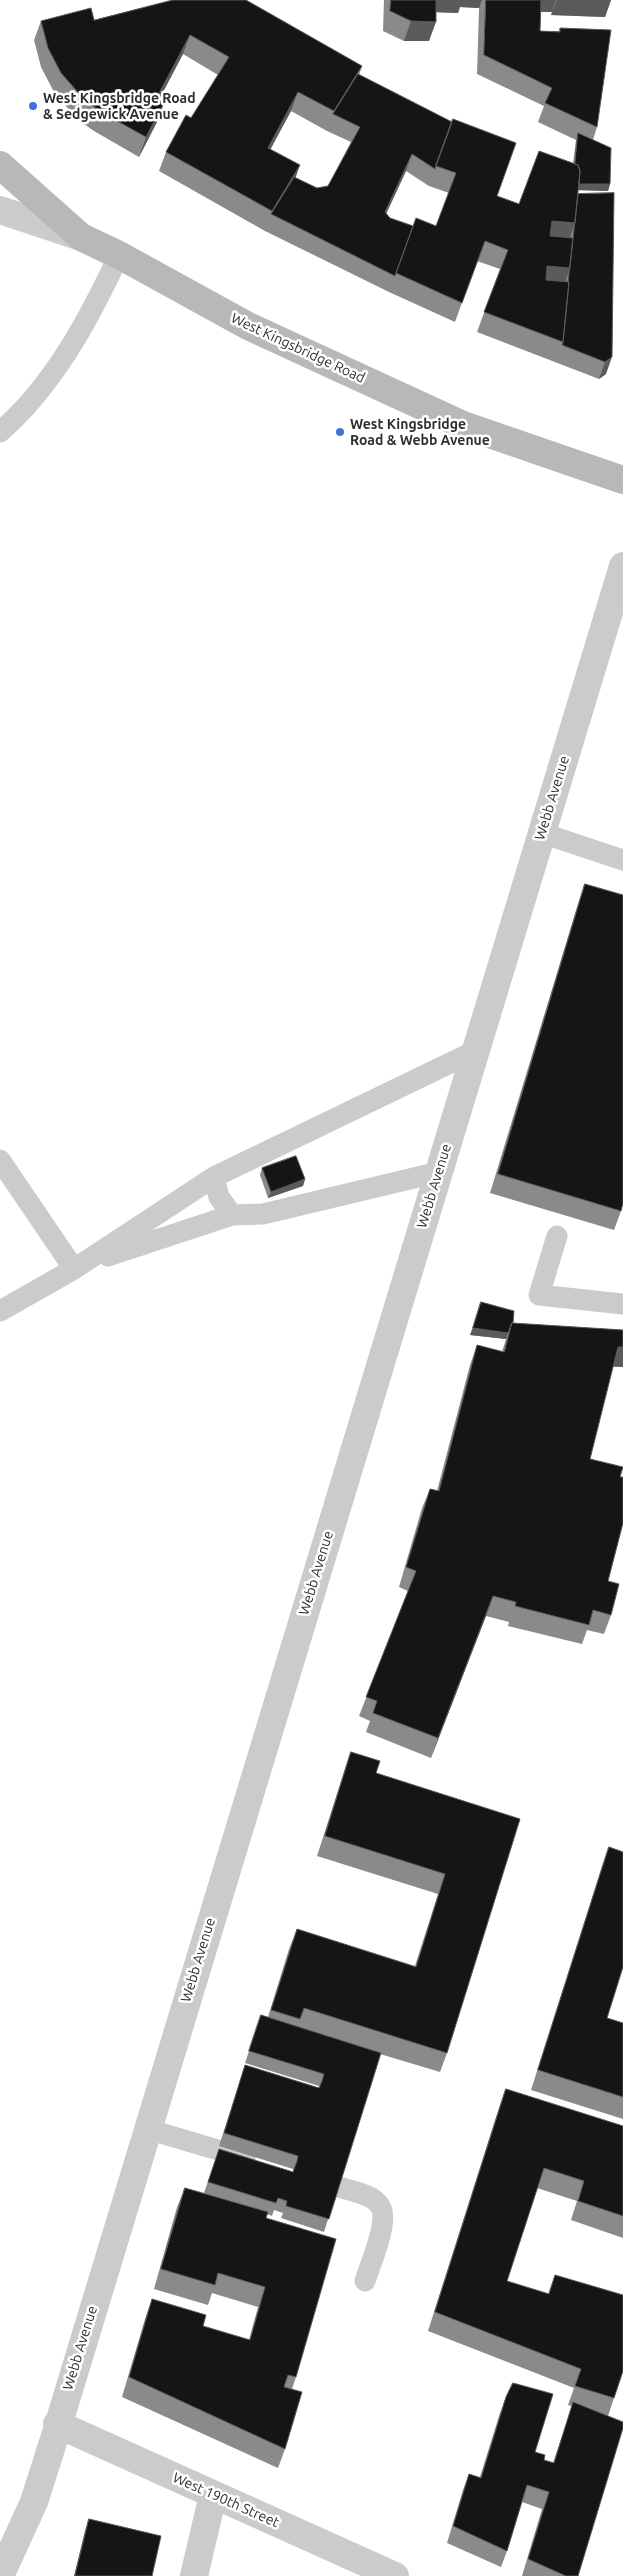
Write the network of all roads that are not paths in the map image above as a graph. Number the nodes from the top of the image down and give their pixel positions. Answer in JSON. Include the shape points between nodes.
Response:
{"nodes":[{"id":1,"x":0,"y":165,"type":"edge"},
{"id":2,"x":0,"y":210,"type":"edge"},
{"id":3,"x":81,"y":237,"type":"junction"},
{"id":4,"x":119,"y":255,"type":"junction"},
{"id":5,"x":0,"y":432,"type":"edge"},
{"id":6,"x":623,"y":480,"type":"edge"},
{"id":7,"x":623,"y":566,"type":"edge"},
{"id":8,"x":542,"y":834,"type":"junction"},
{"id":9,"x":623,"y":860,"type":"edge"},
{"id":10,"x":475,"y":1051,"type":"junction"},
{"id":11,"x":0,"y":1160,"type":"edge"},
{"id":12,"x":439,"y":1172,"type":"junction"},
{"id":13,"x":214,"y":1178,"type":"junction"},
{"id":14,"x":232,"y":1215,"type":"junction"},
{"id":15,"x":557,"y":1236,"type":"dead end"},
{"id":16,"x":74,"y":1269,"type":"junction"},
{"id":17,"x":623,"y":1304,"type":"edge"},
{"id":18,"x":0,"y":1311,"type":"edge"},
{"id":19,"x":147,"y":2130,"type":"junction"},
{"id":20,"x":266,"y":2165,"type":"edge"},
{"id":21,"x":339,"y":2187,"type":"edge"},
{"id":22,"x":365,"y":2281,"type":"dead end"},
{"id":23,"x":57,"y":2424,"type":"junction"},
{"id":24,"x":213,"y":2495,"type":"junction"},
{"id":25,"x":0,"y":2576,"type":"edge"},
{"id":26,"x":194,"y":2576,"type":"edge"},
{"id":27,"x":395,"y":2576,"type":"edge"}],
"edges":[{"from":1,"to":3,"type":"main road","name":"West Kingsbridge Road"},
{"from":2,"to":3,"type":"street"},
{"from":3,"to":4,"type":"main road","name":"West Kingsbridge Road"},
{"from":4,"to":5,"type":"lane","via":[[83,329],[22,412]]},
{"from":4,"to":6,"type":"main road","name":"West Kingsbridge Road","via":[[248,326],[462,425]]},
{"from":7,"to":8,"type":"street","name":"Webb Avenue"},
{"from":8,"to":9,"type":"lane"},
{"from":8,"to":10,"type":"street","name":"Webb Avenue"},
{"from":10,"to":12,"type":"street","name":"Webb Avenue"},
{"from":10,"to":13,"type":"lane"},
{"from":11,"to":16,"type":"lane"},
{"from":12,"to":14,"type":"lane","via":[[264,1214]]},
{"from":12,"to":19,"type":"street","name":"Webb Avenue"},
{"from":13,"to":14,"type":"lane","via":[[219,1197]]},
{"from":13,"to":16,"type":"lane"},
{"from":14,"to":16,"type":"lane"},
{"from":15,"to":17,"type":"lane","via":[[539,1295]]},
{"from":16,"to":18,"type":"lane"},
{"from":19,"to":20,"type":"lane"},
{"from":19,"to":23,"type":"street","name":"Webb Avenue"},
{"from":21,"to":22,"type":"lane","via":[[370,2197],[381,2206],[384,2217]]},
{"from":23,"to":24,"type":"street","name":"West 190th Street"},
{"from":23,"to":25,"type":"street","name":"Webb Avenue","via":[[34,2502]]},
{"from":24,"to":26,"type":"street"},
{"from":24,"to":27,"type":"street","name":"West 190th Street"}]}
